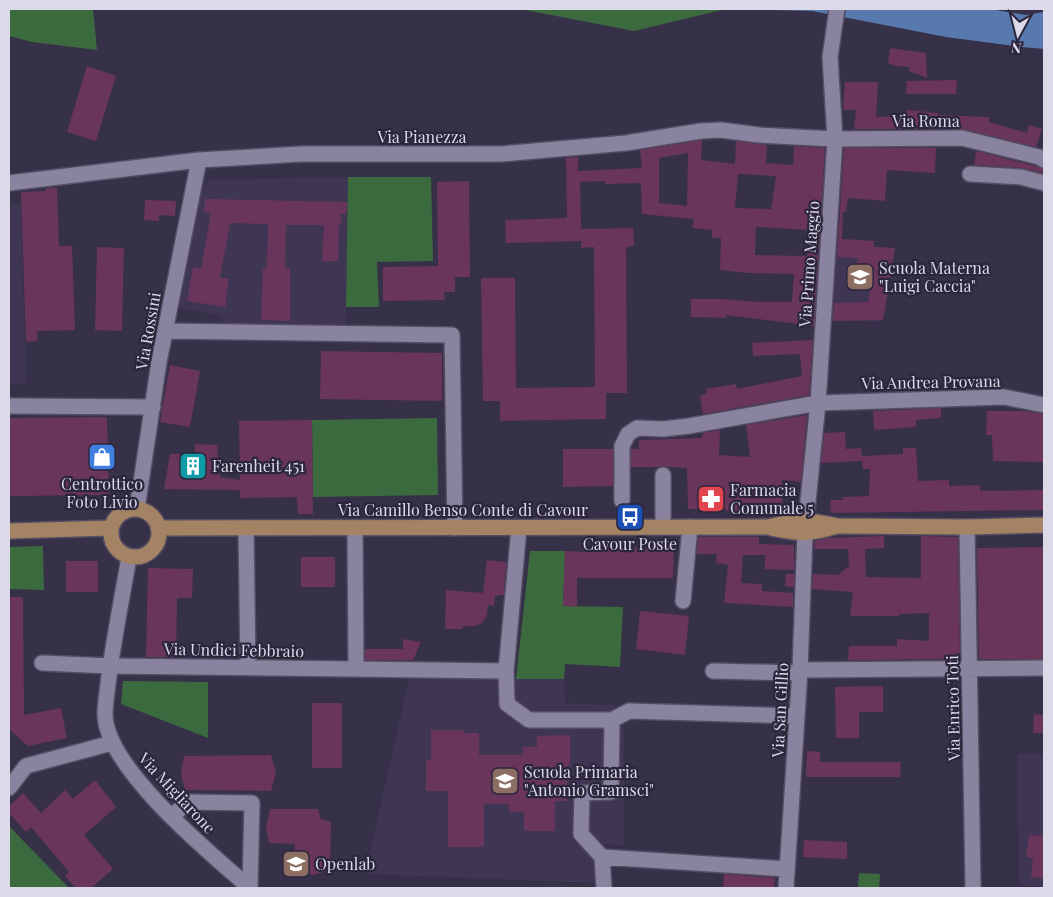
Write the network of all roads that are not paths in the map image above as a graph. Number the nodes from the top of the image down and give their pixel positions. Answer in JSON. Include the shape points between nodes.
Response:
{"nodes":[{"id":1,"x":836,"y":14,"type":"edge"},
{"id":2,"x":835,"y":139,"type":"junction"},
{"id":3,"x":199,"y":160,"type":"junction"},
{"id":4,"x":1044,"y":160,"type":"edge"},
{"id":5,"x":970,"y":174,"type":"dead end"},
{"id":6,"x":9,"y":183,"type":"edge"},
{"id":7,"x":1044,"y":184,"type":"edge"},
{"id":8,"x":165,"y":331,"type":"junction"},
{"id":9,"x":818,"y":403,"type":"junction"},
{"id":10,"x":1044,"y":405,"type":"edge"},
{"id":11,"x":9,"y":406,"type":"edge"},
{"id":12,"x":153,"y":407,"type":"junction"},
{"id":13,"x":662,"y":475,"type":"dead end"},
{"id":14,"x":622,"y":501,"type":"dead end"},
{"id":15,"x":136,"y":509,"type":"junction"},
{"id":16,"x":1044,"y":525,"type":"edge"},
{"id":17,"x":967,"y":526,"type":"junction"},
{"id":18,"x":663,"y":527,"type":"junction"},
{"id":19,"x":690,"y":527,"type":"junction"},
{"id":20,"x":805,"y":527,"type":"junction"},
{"id":21,"x":111,"y":528,"type":"junction"},
{"id":22,"x":158,"y":528,"type":"junction"},
{"id":23,"x":246,"y":528,"type":"junction"},
{"id":24,"x":355,"y":528,"type":"junction"},
{"id":25,"x":455,"y":528,"type":"junction"},
{"id":26,"x":519,"y":528,"type":"junction"},
{"id":27,"x":9,"y":531,"type":"edge"},
{"id":28,"x":128,"y":557,"type":"junction"},
{"id":29,"x":683,"y":602,"type":"dead end"},
{"id":30,"x":42,"y":663,"type":"dead end"},
{"id":31,"x":110,"y":666,"type":"junction"},
{"id":32,"x":248,"y":668,"type":"junction"},
{"id":33,"x":970,"y":668,"type":"junction"},
{"id":34,"x":1044,"y":668,"type":"edge"},
{"id":35,"x":356,"y":669,"type":"junction"},
{"id":36,"x":714,"y":670,"type":"dead end"},
{"id":37,"x":506,"y":671,"type":"junction"},
{"id":38,"x":800,"y":671,"type":"junction"},
{"id":39,"x":797,"y":716,"type":"junction"},
{"id":40,"x":612,"y":720,"type":"junction"},
{"id":41,"x":112,"y":743,"type":"junction"},
{"id":42,"x":9,"y":788,"type":"edge"},
{"id":43,"x":172,"y":816,"type":"junction"},
{"id":44,"x":602,"y":857,"type":"junction"},
{"id":45,"x":787,"y":869,"type":"junction"},
{"id":46,"x":250,"y":888,"type":"edge"},
{"id":47,"x":604,"y":888,"type":"edge"},
{"id":48,"x":786,"y":888,"type":"edge"},
{"id":49,"x":973,"y":888,"type":"edge"}],
"edges":[{"from":1,"to":2,"type":"street","name":"Via Primo Maggio","via":[[830,57]]},
{"from":2,"to":3,"type":"street","name":"Via Pianezza","via":[[714,130],[626,143],[501,154],[301,154]]},
{"from":2,"to":4,"type":"street","name":"Via Roma","via":[[962,138]]},
{"from":2,"to":9,"type":"street","name":"Via Primo Maggio"},
{"from":3,"to":6,"type":"street","name":"Via Pianezza"},
{"from":3,"to":8,"type":"street","name":"Via Rossini"},
{"from":5,"to":7,"type":"street","via":[[1022,177]]},
{"from":8,"to":12,"type":"street","name":"Via Rossini"},
{"from":8,"to":25,"type":"street","via":[[452,334]]},
{"from":9,"to":10,"type":"street","name":"Via Andrea Provana","via":[[1004,397]]},
{"from":9,"to":14,"type":"street","name":"Via Andrea Provana","via":[[689,426],[637,428],[628,434],[622,446]]},
{"from":9,"to":20,"type":"street","name":"Via Primo Maggio"},
{"from":11,"to":12,"type":"street"},
{"from":12,"to":15,"type":"street","name":"Via Rossini"},
{"from":13,"to":18,"type":"street"},
{"from":15,"to":21,"type":"main road","via":[[118,516]]},
{"from":15,"to":22,"type":"main road","via":[[151,515]]},
{"from":16,"to":17,"type":"main road","name":"Via Camillo Benso Conte di Cavour"},
{"from":17,"to":20,"type":"main road","name":"Via Camillo Benso Conte di Cavour","via":[[838,526],[816,533]]},
{"from":17,"to":33,"type":"street","name":"Via Enrico Toti"},
{"from":18,"to":19,"type":"main road","name":"Via Camillo Benso Conte di Cavour"},
{"from":18,"to":26,"type":"main road","name":"Via Camillo Benso Conte di Cavour"},
{"from":19,"to":20,"type":"main road","name":"Via Camillo Benso Conte di Cavour","via":[[768,527],[793,533]]},
{"from":19,"to":29,"type":"street"},
{"from":20,"to":38,"type":"street","name":"Via San Gillio"},
{"from":21,"to":27,"type":"main road"},
{"from":21,"to":28,"type":"main road","via":[[116,549]]},
{"from":22,"to":23,"type":"main road","name":"Via Camillo Benso Conte di Cavour"},
{"from":22,"to":28,"type":"main road","via":[[159,536],[152,551]]},
{"from":23,"to":24,"type":"main road","name":"Via Camillo Benso Conte di Cavour"},
{"from":23,"to":32,"type":"street"},
{"from":24,"to":25,"type":"main road","name":"Via Camillo Benso Conte di Cavour"},
{"from":24,"to":35,"type":"street"},
{"from":25,"to":26,"type":"main road","name":"Via Camillo Benso Conte di Cavour"},
{"from":26,"to":37,"type":"street"},
{"from":28,"to":31,"type":"street","name":"Via Migliarone"},
{"from":30,"to":31,"type":"street","name":"Via Undici Febbraio"},
{"from":31,"to":32,"type":"street","name":"Via Undici Febbraio"},
{"from":31,"to":41,"type":"street","name":"Via Migliarone","via":[[105,716]]},
{"from":32,"to":35,"type":"street","name":"Via Undici Febbraio"},
{"from":33,"to":34,"type":"street"},
{"from":33,"to":38,"type":"street"},
{"from":33,"to":49,"type":"street","name":"Via Enrico Toti"},
{"from":35,"to":37,"type":"street","name":"Via Undici Febbraio"},
{"from":36,"to":38,"type":"street"},
{"from":37,"to":40,"type":"street","via":[[507,704],[529,720]]},
{"from":38,"to":39,"type":"street","name":"Via San Gillio"},
{"from":39,"to":40,"type":"street","via":[[629,711]]},
{"from":39,"to":45,"type":"street","name":"Via San Gillio"},
{"from":40,"to":44,"type":"street","via":[[611,792],[582,793],[581,834]]},
{"from":41,"to":42,"type":"street","via":[[26,766]]},
{"from":41,"to":43,"type":"street","name":"Via Migliarone","via":[[129,770]]},
{"from":43,"to":46,"type":"street","name":"Via Migliarone"},
{"from":43,"to":46,"type":"street","via":[[188,802],[252,803]]},
{"from":44,"to":45,"type":"street"},
{"from":44,"to":47,"type":"street"},
{"from":45,"to":48,"type":"street","name":"Via San Gillio"}]}
